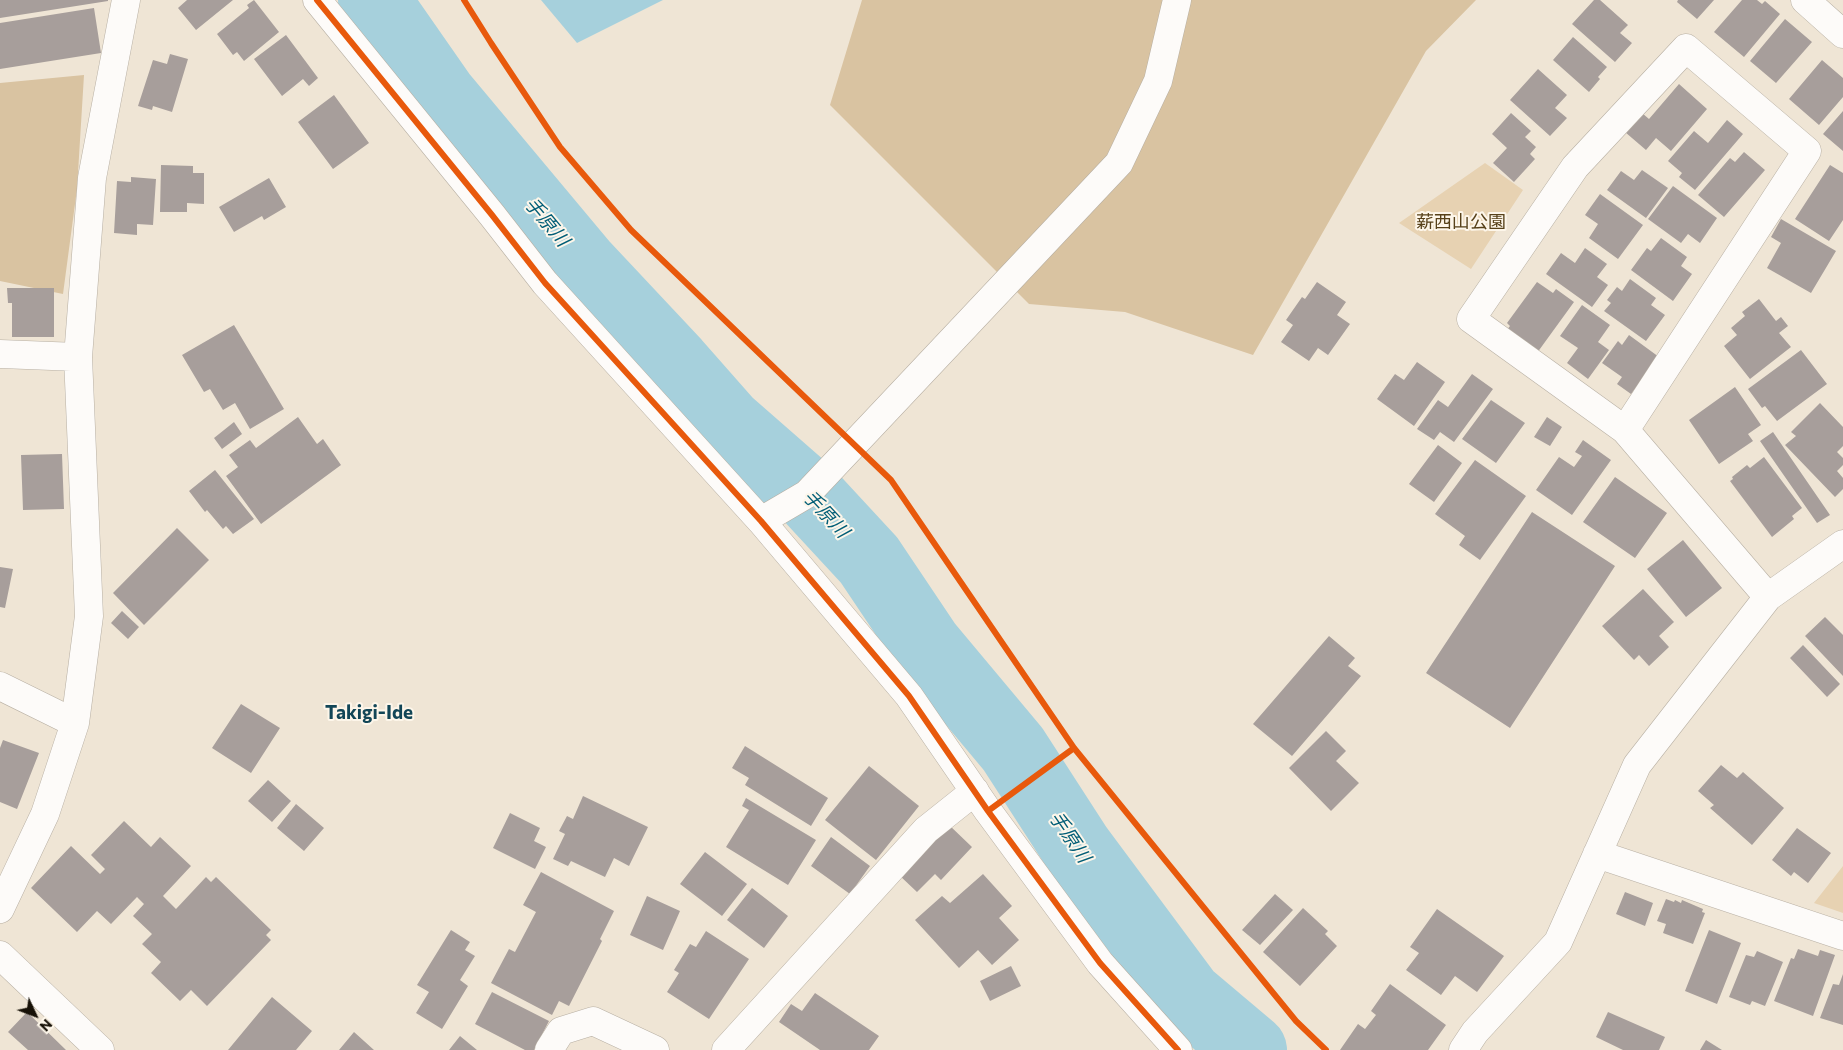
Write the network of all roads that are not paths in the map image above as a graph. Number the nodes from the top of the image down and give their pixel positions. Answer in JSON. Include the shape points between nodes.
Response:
{"nodes":[{"id":1,"x":126,"y":0,"type":"edge"},
{"id":2,"x":317,"y":0,"type":"edge"},
{"id":3,"x":1177,"y":0,"type":"edge"},
{"id":4,"x":1805,"y":0,"type":"edge"},
{"id":5,"x":1843,"y":34,"type":"edge"},
{"id":6,"x":0,"y":354,"type":"edge"},
{"id":7,"x":78,"y":357,"type":"junction"},
{"id":8,"x":1626,"y":430,"type":"junction"},
{"id":9,"x":761,"y":521,"type":"junction"},
{"id":10,"x":1843,"y":544,"type":"edge"},
{"id":11,"x":1768,"y":597,"type":"junction"},
{"id":12,"x":0,"y":686,"type":"edge"},
{"id":13,"x":75,"y":723,"type":"junction"},
{"id":14,"x":975,"y":791,"type":"junction"},
{"id":15,"x":1597,"y":854,"type":"junction"},
{"id":16,"x":0,"y":909,"type":"edge"},
{"id":17,"x":1843,"y":936,"type":"edge"},
{"id":18,"x":0,"y":955,"type":"edge"},
{"id":19,"x":100,"y":1050,"type":"edge"},
{"id":20,"x":549,"y":1050,"type":"edge"},
{"id":21,"x":655,"y":1050,"type":"edge"},
{"id":22,"x":726,"y":1050,"type":"edge"},
{"id":23,"x":1178,"y":1050,"type":"edge"},
{"id":24,"x":1463,"y":1050,"type":"edge"}],
"edges":[{"from":1,"to":7,"type":"street","via":[[92,178]]},
{"from":2,"to":9,"type":"street","via":[[545,283]]},
{"from":3,"to":9,"type":"street","via":[[1158,82],[1119,163],[807,494]]},
{"from":4,"to":5,"type":"street"},
{"from":6,"to":7,"type":"street"},
{"from":7,"to":13,"type":"street","via":[[89,616]]},
{"from":8,"to":8,"type":"street","via":[[1471,319],[1575,167],[1686,48],[1807,151]]},
{"from":8,"to":11,"type":"street"},
{"from":9,"to":14,"type":"street","via":[[909,696]]},
{"from":10,"to":11,"type":"street"},
{"from":11,"to":15,"type":"street","via":[[1637,766]]},
{"from":12,"to":13,"type":"street"},
{"from":13,"to":16,"type":"street","via":[[45,814]]},
{"from":14,"to":22,"type":"street","via":[[926,830]]},
{"from":14,"to":23,"type":"street","via":[[1100,963]]},
{"from":15,"to":17,"type":"street"},
{"from":15,"to":24,"type":"street","via":[[1558,942],[1475,1032]]},
{"from":18,"to":19,"type":"street"},
{"from":20,"to":21,"type":"street","via":[[561,1031],[594,1021]]}]}
